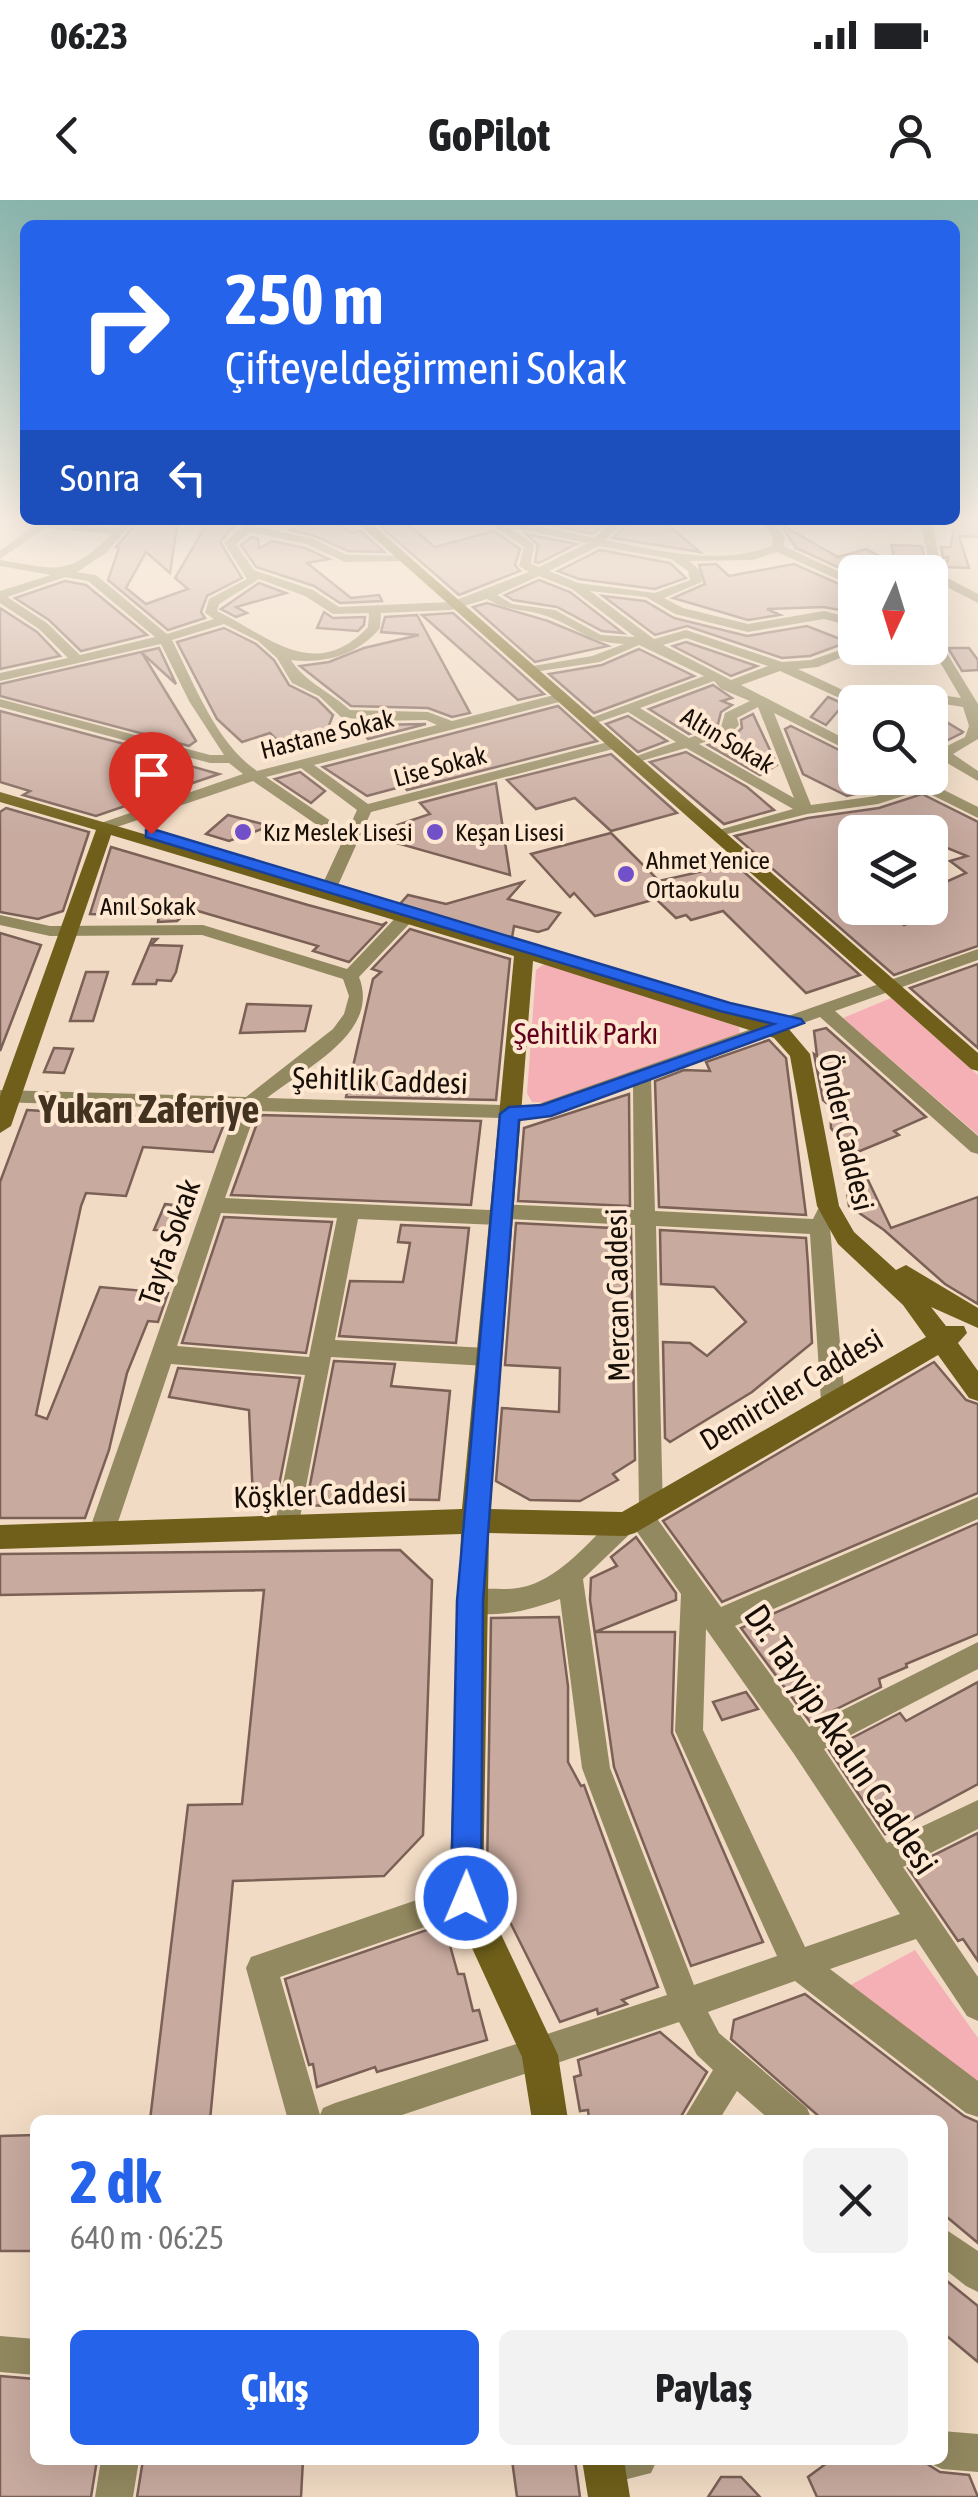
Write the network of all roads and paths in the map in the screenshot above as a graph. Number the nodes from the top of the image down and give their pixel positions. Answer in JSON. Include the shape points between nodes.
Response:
{"nodes":[{"id":1,"x":37,"y":622,"type":"edge"},
{"id":2,"x":145,"y":622,"type":"edge"},
{"id":3,"x":217,"y":622,"type":"edge"},
{"id":4,"x":229,"y":622,"type":"edge"},
{"id":5,"x":375,"y":622,"type":"edge"},
{"id":6,"x":478,"y":622,"type":"edge"},
{"id":7,"x":568,"y":622,"type":"edge"},
{"id":8,"x":623,"y":622,"type":"edge"},
{"id":9,"x":727,"y":622,"type":"edge"},
{"id":10,"x":789,"y":622,"type":"edge"},
{"id":11,"x":164,"y":638,"type":"junction"},
{"id":12,"x":649,"y":642,"type":"junction"},
{"id":13,"x":838,"y":655,"type":"edge"},
{"id":14,"x":288,"y":657,"type":"junction"},
{"id":15,"x":76,"y":659,"type":"junction"},
{"id":16,"x":948,"y":665,"type":"edge"},
{"id":17,"x":781,"y":666,"type":"junction"},
{"id":18,"x":532,"y":670,"type":"junction"},
{"id":19,"x":0,"y":677,"type":"edge"},
{"id":20,"x":711,"y":678,"type":"junction"},
{"id":21,"x":726,"y":686,"type":"junction"},
{"id":22,"x":838,"y":693,"type":"edge"},
{"id":23,"x":562,"y":697,"type":"junction"},
{"id":24,"x":948,"y":700,"type":"edge"},
{"id":25,"x":0,"y":703,"type":"edge"},
{"id":26,"x":761,"y":703,"type":"junction"},
{"id":27,"x":971,"y":704,"type":"junction"},
{"id":28,"x":629,"y":707,"type":"junction"},
{"id":29,"x":590,"y":721,"type":"junction"},
{"id":30,"x":453,"y":726,"type":"junction"},
{"id":31,"x":838,"y":742,"type":"edge"},
{"id":32,"x":616,"y":744,"type":"junction"},
{"id":33,"x":688,"y":744,"type":"junction"},
{"id":34,"x":948,"y":748,"type":"edge"},
{"id":35,"x":232,"y":759,"type":"junction"},
{"id":36,"x":948,"y":761,"type":"edge"},
{"id":37,"x":636,"y":762,"type":"junction"},
{"id":38,"x":303,"y":764,"type":"junction"},
{"id":39,"x":253,"y":776,"type":"junction"},
{"id":40,"x":978,"y":777,"type":"edge"},
{"id":41,"x":0,"y":793,"type":"edge"},
{"id":42,"x":886,"y":795,"type":"edge"},
{"id":43,"x":943,"y":795,"type":"edge"},
{"id":44,"x":365,"y":809,"type":"junction"},
{"id":45,"x":806,"y":810,"type":"junction"},
{"id":46,"x":978,"y":813,"type":"edge"},
{"id":47,"x":110,"y":825,"type":"junction"},
{"id":48,"x":720,"y":834,"type":"junction"},
{"id":49,"x":350,"y":840,"type":"junction"},
{"id":50,"x":328,"y":890,"type":"junction"},
{"id":51,"x":408,"y":916,"type":"junction"},
{"id":52,"x":0,"y":920,"type":"edge"},
{"id":53,"x":69,"y":931,"type":"junction"},
{"id":54,"x":524,"y":952,"type":"junction"},
{"id":55,"x":978,"y":954,"type":"edge"},
{"id":56,"x":350,"y":976,"type":"junction"},
{"id":57,"x":890,"y":987,"type":"junction"},
{"id":58,"x":824,"y":1012,"type":"junction"},
{"id":59,"x":785,"y":1026,"type":"junction"},
{"id":60,"x":978,"y":1064,"type":"edge"},
{"id":61,"x":642,"y":1076,"type":"junction"},
{"id":62,"x":4,"y":1096,"type":"edge"},
{"id":63,"x":248,"y":1106,"type":"junction"},
{"id":64,"x":509,"y":1114,"type":"junction"},
{"id":65,"x":0,"y":1126,"type":"edge"},
{"id":66,"x":978,"y":1148,"type":"edge"},
{"id":67,"x":214,"y":1204,"type":"junction"},
{"id":68,"x":349,"y":1211,"type":"junction"},
{"id":69,"x":498,"y":1215,"type":"junction"},
{"id":70,"x":824,"y":1217,"type":"junction"},
{"id":71,"x":646,"y":1220,"type":"junction"},
{"id":72,"x":978,"y":1321,"type":"edge"},
{"id":73,"x":940,"y":1339,"type":"junction"},
{"id":74,"x":163,"y":1354,"type":"junction"},
{"id":75,"x":320,"y":1357,"type":"junction"},
{"id":76,"x":488,"y":1357,"type":"junction"},
{"id":77,"x":978,"y":1391,"type":"edge"},
{"id":78,"x":833,"y":1400,"type":"junction"},
{"id":79,"x":978,"y":1508,"type":"edge"},
{"id":80,"x":639,"y":1518,"type":"junction"},
{"id":81,"x":475,"y":1522,"type":"junction"},
{"id":82,"x":286,"y":1528,"type":"junction"},
{"id":83,"x":101,"y":1534,"type":"junction"},
{"id":84,"x":0,"y":1536,"type":"edge"},
{"id":85,"x":570,"y":1578,"type":"junction"},
{"id":86,"x":694,"y":1590,"type":"junction"},
{"id":87,"x":470,"y":1601,"type":"junction"},
{"id":88,"x":717,"y":1622,"type":"junction"},
{"id":89,"x":978,"y":1655,"type":"edge"},
{"id":90,"x":804,"y":1744,"type":"junction"},
{"id":91,"x":978,"y":1814,"type":"edge"},
{"id":92,"x":882,"y":1862,"type":"junction"},
{"id":93,"x":466,"y":1898,"type":"junction"},
{"id":94,"x":920,"y":1922,"type":"junction"},
{"id":95,"x":796,"y":1963,"type":"junction"},
{"id":96,"x":685,"y":2002,"type":"junction"},
{"id":97,"x":978,"y":2005,"type":"edge"},
{"id":98,"x":540,"y":2055,"type":"junction"},
{"id":99,"x":733,"y":2068,"type":"junction"},
{"id":100,"x":978,"y":2102,"type":"edge"},
{"id":101,"x":304,"y":2115,"type":"edge"},
{"id":102,"x":350,"y":2115,"type":"edge"},
{"id":103,"x":549,"y":2115,"type":"edge"},
{"id":104,"x":703,"y":2115,"type":"edge"},
{"id":105,"x":789,"y":2115,"type":"edge"},
{"id":106,"x":948,"y":2249,"type":"edge"},
{"id":107,"x":978,"y":2274,"type":"edge"},
{"id":108,"x":0,"y":2354,"type":"edge"},
{"id":109,"x":30,"y":2357,"type":"edge"},
{"id":110,"x":948,"y":2450,"type":"edge"},
{"id":111,"x":978,"y":2453,"type":"edge"},
{"id":112,"x":119,"y":2465,"type":"edge"},
{"id":113,"x":114,"y":2497,"type":"edge"}],
"edges":[{"from":1,"to":15,"type":"street"},
{"from":2,"to":11,"type":"street"},
{"from":3,"to":11,"type":"street"},
{"from":4,"to":14,"type":"street"},
{"from":5,"to":14,"type":"street","via":[[338,653]]},
{"from":6,"to":18,"type":"main road"},
{"from":7,"to":12,"type":"street","via":[[598,639]]},
{"from":8,"to":12,"type":"street"},
{"from":9,"to":10,"type":"street","via":[[756,629]]},
{"from":11,"to":15,"type":"street"},
{"from":11,"to":35,"type":"street"},
{"from":12,"to":17,"type":"street","via":[[686,634]]},
{"from":12,"to":18,"type":"street"},
{"from":12,"to":20,"type":"street"},
{"from":13,"to":17,"type":"street"},
{"from":14,"to":30,"type":"street","via":[[298,680],[346,714],[428,716]]},
{"from":15,"to":19,"type":"street"},
{"from":16,"to":27,"type":"street"},
{"from":17,"to":21,"type":"street"},
{"from":17,"to":22,"type":"street"},
{"from":18,"to":23,"type":"main road"},
{"from":20,"to":21,"type":"street"},
{"from":20,"to":28,"type":"street"},
{"from":21,"to":26,"type":"street"},
{"from":23,"to":29,"type":"main road"},
{"from":23,"to":30,"type":"street","name":"Hastane Sokak"},
{"from":24,"to":27,"type":"street"},
{"from":25,"to":35,"type":"street","name":"Hastane Sokak","via":[[210,759]]},
{"from":26,"to":31,"type":"street"},
{"from":26,"to":33,"type":"street","via":[[730,716],[730,727]]},
{"from":26,"to":45,"type":"street"},
{"from":27,"to":34,"type":"street","via":[[974,735]]},
{"from":28,"to":29,"type":"street"},
{"from":28,"to":33,"type":"street","name":"Altın Sokak"},
{"from":29,"to":32,"type":"main road"},
{"from":30,"to":38,"type":"street","name":"Hastane Sokak"},
{"from":32,"to":37,"type":"main road"},
{"from":32,"to":44,"type":"street","name":"Lise Sokak"},
{"from":33,"to":37,"type":"street"},
{"from":33,"to":45,"type":"street","name":"Altın Sokak"},
{"from":35,"to":39,"type":"street"},
{"from":36,"to":40,"type":"street"},
{"from":37,"to":48,"type":"main road"},
{"from":38,"to":39,"type":"street","name":"Hastane Sokak"},
{"from":38,"to":44,"type":"street"},
{"from":39,"to":47,"type":"street","name":"Hastane Sokak"},
{"from":39,"to":49,"type":"street"},
{"from":41,"to":47,"type":"main road"},
{"from":42,"to":45,"type":"street"},
{"from":43,"to":46,"type":"street"},
{"from":44,"to":49,"type":"street","name":"Lise Sokak"},
{"from":45,"to":48,"type":"street"},
{"from":47,"to":50,"type":"main road"},
{"from":47,"to":53,"type":"main road"},
{"from":48,"to":57,"type":"main road"},
{"from":49,"to":50,"type":"street","name":"Lise Sokak"},
{"from":50,"to":51,"type":"main road"},
{"from":50,"to":59,"type":"main road"},
{"from":51,"to":54,"type":"main road"},
{"from":51,"to":56,"type":"street"},
{"from":52,"to":53,"type":"street","name":"Anıl Sokak"},
{"from":53,"to":56,"type":"street","name":"Anıl Sokak","via":[[204,930]]},
{"from":53,"to":62,"type":"main road"},
{"from":54,"to":59,"type":"main road"},
{"from":54,"to":64,"type":"main road"},
{"from":55,"to":57,"type":"street","name":"Şehitlik Caddesi"},
{"from":56,"to":63,"type":"street","via":[[356,999],[344,1026]]},
{"from":57,"to":58,"type":"street","name":"Şehitlik Caddesi"},
{"from":57,"to":60,"type":"main road"},
{"from":58,"to":59,"type":"street","name":"Şehitlik Caddesi"},
{"from":58,"to":66,"type":"street"},
{"from":59,"to":61,"type":"street","name":"Şehitlik Caddesi"},
{"from":59,"to":70,"type":"main road","name":"Önder Caddesi","via":[[800,1054]]},
{"from":59,"to":72,"type":"main road","name":"Önder Caddesi","via":[[807,1037],[844,1219],[936,1298]]},
{"from":61,"to":64,"type":"street","name":"Şehitlik Caddesi","via":[[544,1111]]},
{"from":61,"to":71,"type":"street","name":"Mercan Caddesi"},
{"from":62,"to":63,"type":"street","name":"Şehitlik Caddesi"},
{"from":62,"to":65,"type":"main road"},
{"from":63,"to":64,"type":"street","name":"Şehitlik Caddesi"},
{"from":63,"to":67,"type":"street","name":"Tayfa Sokak"},
{"from":64,"to":69,"type":"main road"},
{"from":67,"to":68,"type":"street"},
{"from":67,"to":74,"type":"street","name":"Tayfa Sokak"},
{"from":68,"to":69,"type":"street"},
{"from":68,"to":75,"type":"street"},
{"from":69,"to":71,"type":"street"},
{"from":69,"to":76,"type":"main road"},
{"from":70,"to":71,"type":"street"},
{"from":70,"to":73,"type":"main road","name":"Önder Caddesi","via":[[912,1298]]},
{"from":70,"to":78,"type":"street"},
{"from":71,"to":80,"type":"street","name":"Mercan Caddesi"},
{"from":72,"to":73,"type":"main road","name":"Demirciler Caddesi"},
{"from":73,"to":77,"type":"main road","name":"Önder Caddesi"},
{"from":73,"to":78,"type":"main road","name":"Demirciler Caddesi"},
{"from":74,"to":75,"type":"street"},
{"from":74,"to":83,"type":"street","name":"Tayfa Sokak"},
{"from":75,"to":76,"type":"street"},
{"from":75,"to":82,"type":"street"},
{"from":76,"to":81,"type":"main road"},
{"from":78,"to":80,"type":"main road","name":"Demirciler Caddesi"},
{"from":79,"to":88,"type":"street"},
{"from":80,"to":81,"type":"main road","name":"Köşkler Caddesi"},
{"from":80,"to":85,"type":"street","via":[[600,1544]]},
{"from":80,"to":86,"type":"street","name":"Dr. Tayyip Akalın Caddesi"},
{"from":81,"to":82,"type":"main road","name":"Köşkler Caddesi"},
{"from":81,"to":87,"type":"main road"},
{"from":82,"to":83,"type":"main road","name":"Köşkler Caddesi"},
{"from":83,"to":84,"type":"main road","name":"Köşkler Caddesi"},
{"from":85,"to":87,"type":"street","via":[[531,1598]]},
{"from":85,"to":96,"type":"street","via":[[593,1758]]},
{"from":86,"to":88,"type":"street","name":"Dr. Tayyip Akalın Caddesi"},
{"from":86,"to":95,"type":"street","via":[[689,1731]]},
{"from":87,"to":93,"type":"main road"},
{"from":88,"to":90,"type":"street","name":"Dr. Tayyip Akalın Caddesi"},
{"from":89,"to":90,"type":"street"},
{"from":90,"to":92,"type":"street","name":"Dr. Tayyip Akalın Caddesi"},
{"from":91,"to":92,"type":"street"},
{"from":92,"to":94,"type":"street","name":"Dr. Tayyip Akalın Caddesi"},
{"from":93,"to":98,"type":"main road"},
{"from":93,"to":101,"type":"street","via":[[262,1968]]},
{"from":94,"to":95,"type":"street"},
{"from":94,"to":97,"type":"street","name":"Dr. Tayyip Akalın Caddesi"},
{"from":95,"to":96,"type":"street"},
{"from":95,"to":100,"type":"street"},
{"from":96,"to":98,"type":"street"},
{"from":96,"to":99,"type":"street","via":[[708,2044]]},
{"from":98,"to":102,"type":"street"},
{"from":98,"to":103,"type":"main road"},
{"from":99,"to":104,"type":"street"},
{"from":99,"to":105,"type":"street"},
{"from":106,"to":107,"type":"street"},
{"from":108,"to":109,"type":"street"},
{"from":110,"to":111,"type":"street"},
{"from":112,"to":113,"type":"street"}]}
